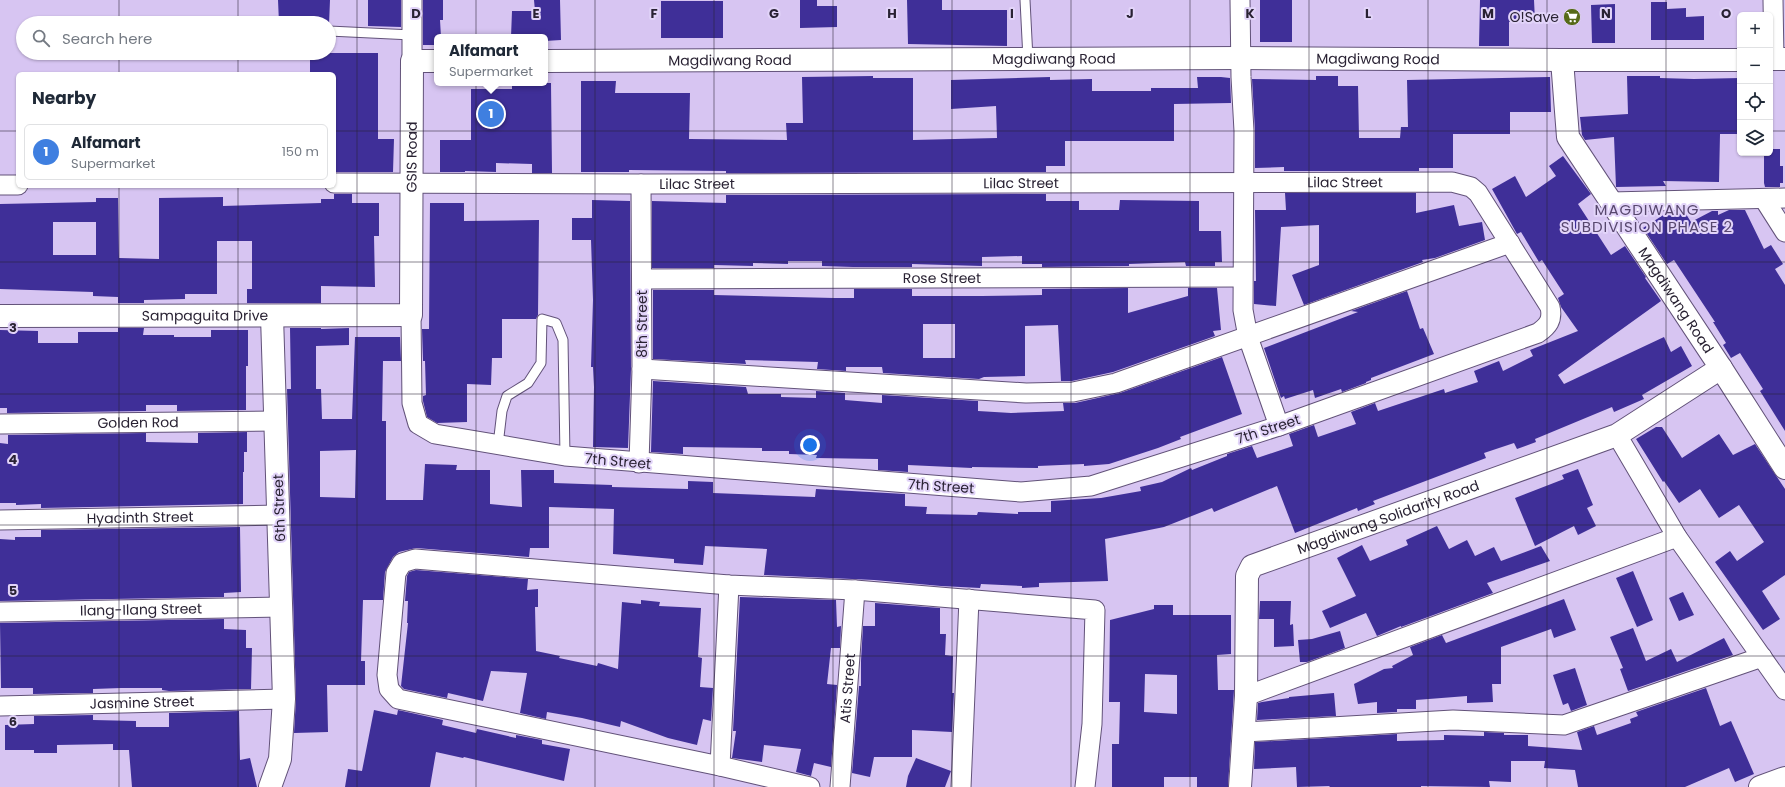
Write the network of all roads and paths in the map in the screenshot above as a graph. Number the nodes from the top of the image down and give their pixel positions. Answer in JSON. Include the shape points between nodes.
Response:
{"nodes":[{"id":1,"x":412,"y":0,"type":"edge"},
{"id":2,"x":1025,"y":0,"type":"edge"},
{"id":3,"x":1240,"y":0,"type":"edge"},
{"id":4,"x":1773,"y":0,"type":"edge"},
{"id":5,"x":336,"y":31,"type":"edge"},
{"id":6,"x":412,"y":35,"type":"junction"},
{"id":7,"x":1241,"y":58,"type":"junction"},
{"id":8,"x":1028,"y":59,"type":"junction"},
{"id":9,"x":1776,"y":59,"type":"edge"},
{"id":10,"x":548,"y":60,"type":"edge"},
{"id":11,"x":1562,"y":60,"type":"junction"},
{"id":12,"x":1737,"y":60,"type":"edge"},
{"id":13,"x":412,"y":61,"type":"junction"},
{"id":14,"x":434,"y":61,"type":"edge"},
{"id":15,"x":1243,"y":182,"type":"junction"},
{"id":16,"x":336,"y":183,"type":"edge"},
{"id":17,"x":411,"y":183,"type":"junction"},
{"id":18,"x":641,"y":184,"type":"junction"},
{"id":19,"x":0,"y":185,"type":"edge"},
{"id":20,"x":16,"y":185,"type":"edge"},
{"id":21,"x":1785,"y":198,"type":"edge"},
{"id":22,"x":1764,"y":199,"type":"junction"},
{"id":23,"x":1611,"y":202,"type":"junction"},
{"id":24,"x":1785,"y":232,"type":"edge"},
{"id":25,"x":1510,"y":243,"type":"junction"},
{"id":26,"x":1242,"y":277,"type":"junction"},
{"id":27,"x":642,"y":278,"type":"junction"},
{"id":28,"x":411,"y":315,"type":"junction"},
{"id":29,"x":0,"y":316,"type":"edge"},
{"id":30,"x":272,"y":316,"type":"junction"},
{"id":31,"x":1550,"y":321,"type":"joint"},
{"id":32,"x":1248,"y":337,"type":"junction"},
{"id":33,"x":1721,"y":368,"type":"junction"},
{"id":34,"x":642,"y":369,"type":"junction"},
{"id":35,"x":276,"y":421,"type":"junction"},
{"id":36,"x":0,"y":424,"type":"edge"},
{"id":37,"x":1279,"y":426,"type":"junction"},
{"id":38,"x":1617,"y":435,"type":"junction"},
{"id":39,"x":498,"y":445,"type":"junction"},
{"id":40,"x":565,"y":456,"type":"junction"},
{"id":41,"x":639,"y":463,"type":"junction"},
{"id":42,"x":1785,"y":468,"type":"edge"},
{"id":43,"x":279,"y":515,"type":"junction"},
{"id":44,"x":0,"y":520,"type":"edge"},
{"id":45,"x":1677,"y":537,"type":"junction"},
{"id":46,"x":729,"y":585,"type":"junction"},
{"id":47,"x":855,"y":590,"type":"junction"},
{"id":48,"x":969,"y":599,"type":"junction"},
{"id":49,"x":282,"y":606,"type":"junction"},
{"id":50,"x":0,"y":612,"type":"edge"},
{"id":51,"x":1762,"y":657,"type":"junction"},
{"id":52,"x":1785,"y":690,"type":"edge"},
{"id":53,"x":1246,"y":696,"type":"junction"},
{"id":54,"x":284,"y":699,"type":"junction"},
{"id":55,"x":0,"y":706,"type":"edge"},
{"id":56,"x":1244,"y":732,"type":"junction"},
{"id":57,"x":720,"y":766,"type":"junction"},
{"id":58,"x":1785,"y":778,"type":"edge"},
{"id":59,"x":270,"y":787,"type":"edge"},
{"id":60,"x":810,"y":787,"type":"edge"},
{"id":61,"x":840,"y":787,"type":"edge"},
{"id":62,"x":961,"y":787,"type":"edge"},
{"id":63,"x":1086,"y":787,"type":"edge"},
{"id":64,"x":1240,"y":787,"type":"edge"},
{"id":65,"x":1760,"y":787,"type":"edge"}],
"edges":[{"from":1,"to":6,"type":"street","name":"GSIS Road"},
{"from":2,"to":8,"type":"lane"},
{"from":3,"to":7,"type":"street"},
{"from":4,"to":9,"type":"street"},
{"from":5,"to":6,"type":"lane"},
{"from":6,"to":13,"type":"street","name":"GSIS Road"},
{"from":7,"to":8,"type":"main road","name":"Magdiwang Road"},
{"from":7,"to":11,"type":"main road","name":"Magdiwang Road"},
{"from":7,"to":15,"type":"street"},
{"from":8,"to":10,"type":"main road","name":"Magdiwang Road"},
{"from":11,"to":12,"type":"main road","name":"Magdiwang Road"},
{"from":11,"to":23,"type":"main road","name":"Magdiwang Road","via":[[1568,137]]},
{"from":13,"to":14,"type":"main road"},
{"from":13,"to":17,"type":"main road","name":"GSIS Road"},
{"from":15,"to":18,"type":"street","name":"Lilac Street"},
{"from":15,"to":25,"type":"street","name":"Lilac Street","via":[[1464,184],[1478,194]]},
{"from":15,"to":26,"type":"street"},
{"from":16,"to":17,"type":"street","name":"Lilac Street"},
{"from":17,"to":18,"type":"street","name":"Lilac Street"},
{"from":17,"to":28,"type":"main road","name":"GSIS Road"},
{"from":18,"to":27,"type":"street","name":"8th Street"},
{"from":19,"to":20,"type":"street"},
{"from":21,"to":22,"type":"street"},
{"from":22,"to":23,"type":"street"},
{"from":22,"to":24,"type":"street"},
{"from":23,"to":33,"type":"main road","name":"Magdiwang Road"},
{"from":25,"to":31,"type":"street","name":"Lilac Street","via":[[1550,308]]},
{"from":25,"to":32,"type":"street"},
{"from":26,"to":27,"type":"street","name":"Rose Street"},
{"from":26,"to":32,"type":"street","via":[[1243,310]]},
{"from":27,"to":34,"type":"street","name":"8th Street"},
{"from":28,"to":30,"type":"main road","name":"Sampaguita Drive"},
{"from":28,"to":39,"type":"street","name":"7th Street","via":[[412,403],[418,424],[435,434]]},
{"from":29,"to":30,"type":"main road","name":"Sampaguita Drive"},
{"from":30,"to":35,"type":"main road","name":"6th Street"},
{"from":31,"to":37,"type":"street","name":"7th Street","via":[[1546,328],[1538,333]]},
{"from":32,"to":34,"type":"street","via":[[1116,383],[1074,392],[1026,393]]},
{"from":32,"to":37,"type":"street"},
{"from":33,"to":38,"type":"main road","name":"Magdiwang Solidarity Road"},
{"from":33,"to":42,"type":"main road","name":"Magdiwang Road"},
{"from":34,"to":41,"type":"street","name":"8th Street"},
{"from":35,"to":36,"type":"street","name":"Golden Rod"},
{"from":35,"to":43,"type":"main road","name":"6th Street"},
{"from":37,"to":41,"type":"street","name":"7th Street","via":[[1091,486],[1021,492]]},
{"from":38,"to":45,"type":"street"},
{"from":38,"to":53,"type":"main road","name":"Magdiwang Solidarity Road","via":[[1252,566],[1247,576]]},
{"from":39,"to":40,"type":"street","name":"7th Street"},
{"from":39,"to":40,"type":"lane","via":[[502,411],[507,396],[528,383],[541,363],[542,319],[556,323],[563,340]]},
{"from":40,"to":41,"type":"street","name":"7th Street"},
{"from":43,"to":44,"type":"street","name":"Hyacinth Street"},
{"from":43,"to":49,"type":"main road","name":"6th Street"},
{"from":45,"to":51,"type":"street"},
{"from":45,"to":53,"type":"street"},
{"from":46,"to":47,"type":"street"},
{"from":46,"to":57,"type":"street"},
{"from":46,"to":57,"type":"street","via":[[415,559],[402,563],[396,573],[387,675],[389,689],[398,699]]},
{"from":47,"to":48,"type":"street"},
{"from":47,"to":61,"type":"street","name":"Atis Street"},
{"from":48,"to":62,"type":"street"},
{"from":48,"to":63,"type":"street","via":[[1095,610],[1092,724]]},
{"from":49,"to":50,"type":"street","name":"Ilang-Ilang Street"},
{"from":49,"to":54,"type":"main road","name":"6th Street"},
{"from":51,"to":52,"type":"street"},
{"from":51,"to":56,"type":"street","via":[[1564,725],[1454,720]]},
{"from":53,"to":56,"type":"main road","name":"Magdiwang Solidarity Road"},
{"from":54,"to":55,"type":"street","name":"Jasmine Street"},
{"from":54,"to":59,"type":"main road","name":"6th Street","via":[[280,759]]},
{"from":56,"to":64,"type":"main road","name":"Magdiwang Solidarity Road"},
{"from":57,"to":60,"type":"street"},
{"from":58,"to":65,"type":"main road"}]}
